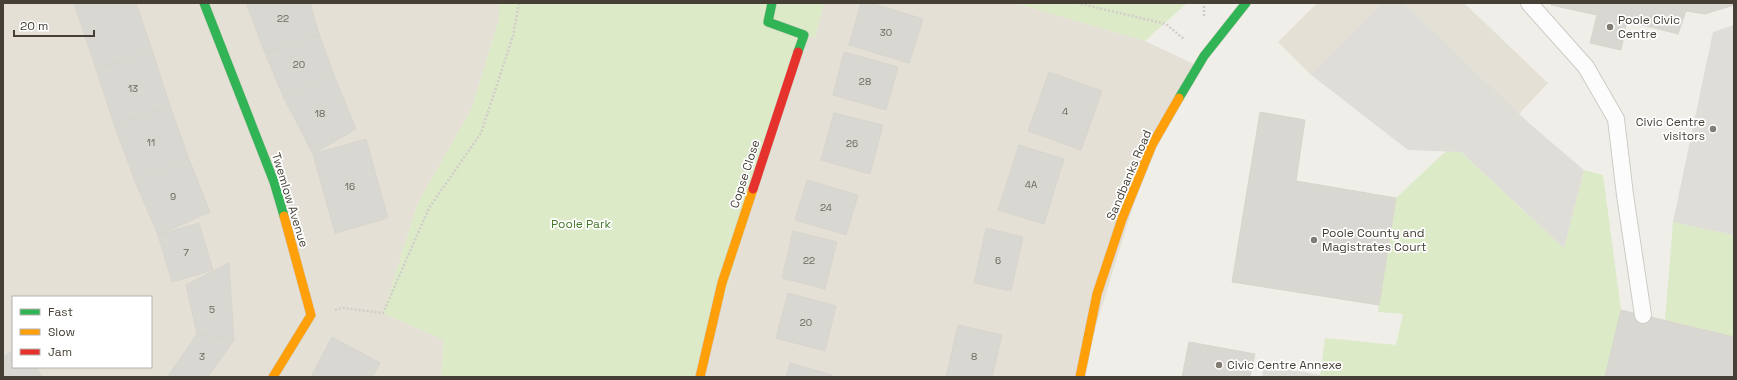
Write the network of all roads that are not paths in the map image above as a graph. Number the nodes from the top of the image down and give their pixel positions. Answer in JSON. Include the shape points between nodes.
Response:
{"nodes":[{"id":1,"x":204,"y":3,"type":"edge"},
{"id":2,"x":772,"y":3,"type":"edge"},
{"id":3,"x":1246,"y":3,"type":"edge"},
{"id":4,"x":1529,"y":3,"type":"edge"},
{"id":5,"x":1643,"y":315,"type":"dead end"},
{"id":6,"x":272,"y":377,"type":"edge"},
{"id":7,"x":700,"y":377,"type":"edge"},
{"id":8,"x":1080,"y":377,"type":"edge"}],
"edges":[{"from":1,"to":6,"type":"main road","name":"Twemlow Avenue","via":[[274,182],[311,315]]},
{"from":2,"to":7,"type":"main road","name":"Copse Close","via":[[768,22],[804,35],[722,283]]},
{"from":3,"to":8,"type":"main road","name":"Sandbanks Road","via":[[1204,56],[1152,145],[1122,219],[1097,294]]},
{"from":4,"to":5,"type":"lane","via":[[1586,67],[1616,118],[1624,194]]}]}
